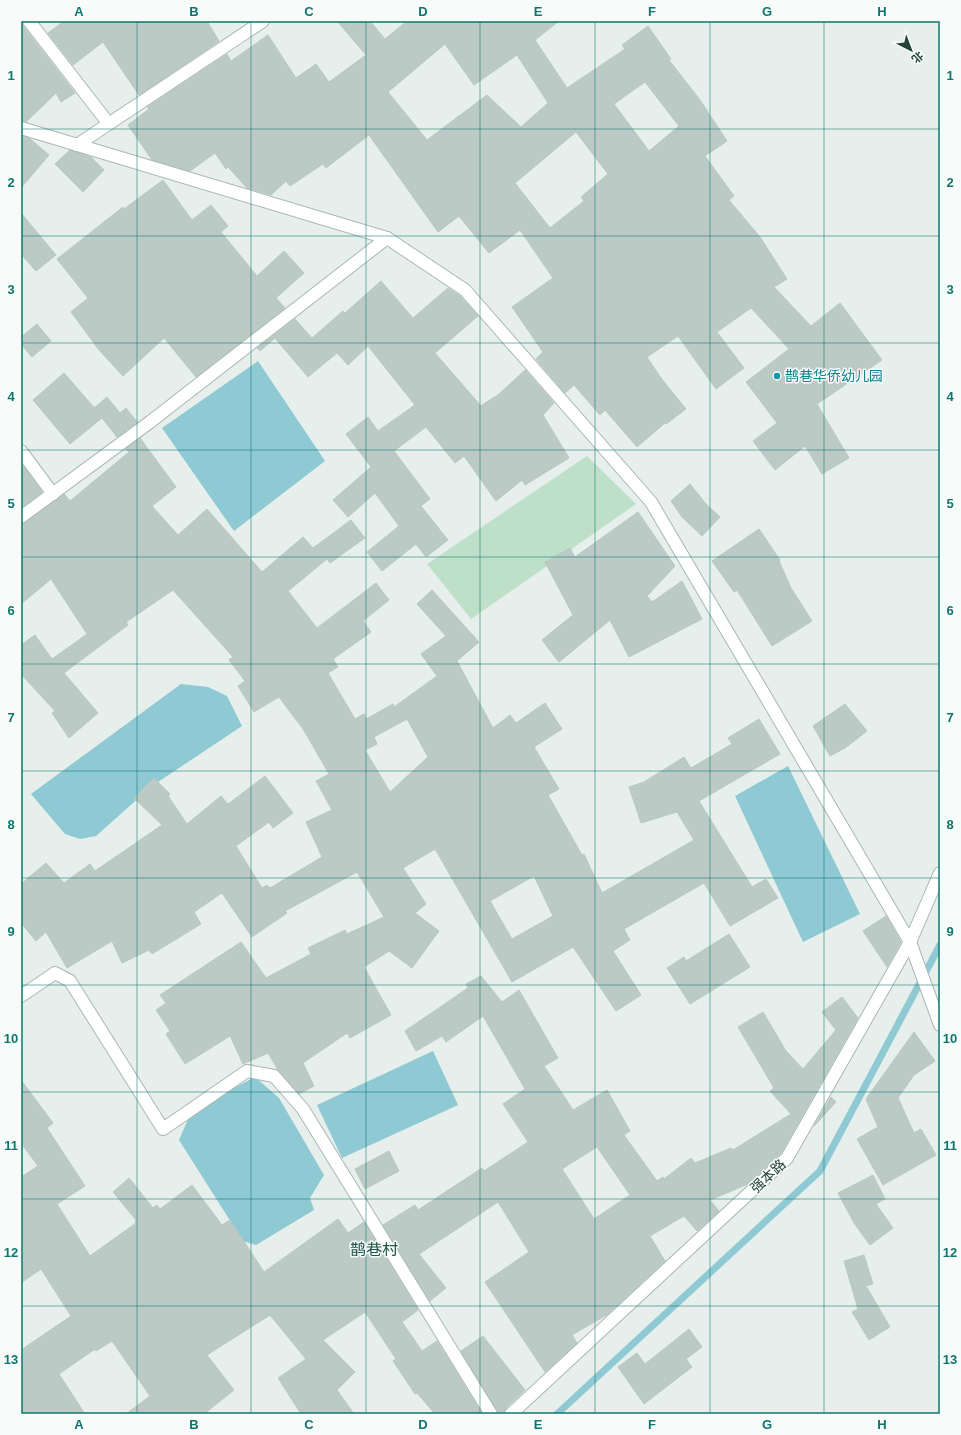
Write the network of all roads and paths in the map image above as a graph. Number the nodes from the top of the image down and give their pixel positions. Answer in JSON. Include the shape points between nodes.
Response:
{"nodes":[{"id":1,"x":29,"y":21,"type":"edge"},
{"id":2,"x":263,"y":21,"type":"edge"},
{"id":3,"x":109,"y":124,"type":"junction"},
{"id":4,"x":21,"y":128,"type":"edge"},
{"id":5,"x":77,"y":145,"type":"junction"},
{"id":6,"x":387,"y":238,"type":"junction"},
{"id":7,"x":21,"y":451,"type":"edge"},
{"id":8,"x":52,"y":494,"type":"junction"},
{"id":9,"x":21,"y":517,"type":"edge"},
{"id":10,"x":940,"y":873,"type":"edge"},
{"id":11,"x":910,"y":942,"type":"junction"},
{"id":12,"x":21,"y":996,"type":"edge"},
{"id":13,"x":940,"y":1026,"type":"edge"},
{"id":14,"x":491,"y":1414,"type":"edge"},
{"id":15,"x":511,"y":1414,"type":"edge"}],
"edges":[{"from":1,"to":3,"type":"street"},
{"from":2,"to":3,"type":"street"},
{"from":3,"to":5,"type":"street"},
{"from":4,"to":5,"type":"street"},
{"from":5,"to":6,"type":"street"},
{"from":6,"to":8,"type":"street","via":[[150,422]]},
{"from":6,"to":11,"type":"street","via":[[465,290],[652,502]]},
{"from":7,"to":8,"type":"street"},
{"from":8,"to":9,"type":"street"},
{"from":10,"to":11,"type":"street","name":"强本路"},
{"from":11,"to":13,"type":"street"},
{"from":11,"to":15,"type":"street","name":"强本路","via":[[788,1158]]},
{"from":12,"to":14,"type":"street","via":[[55,972],[70,981],[163,1129],[247,1071],[274,1076],[302,1109]]}]}
